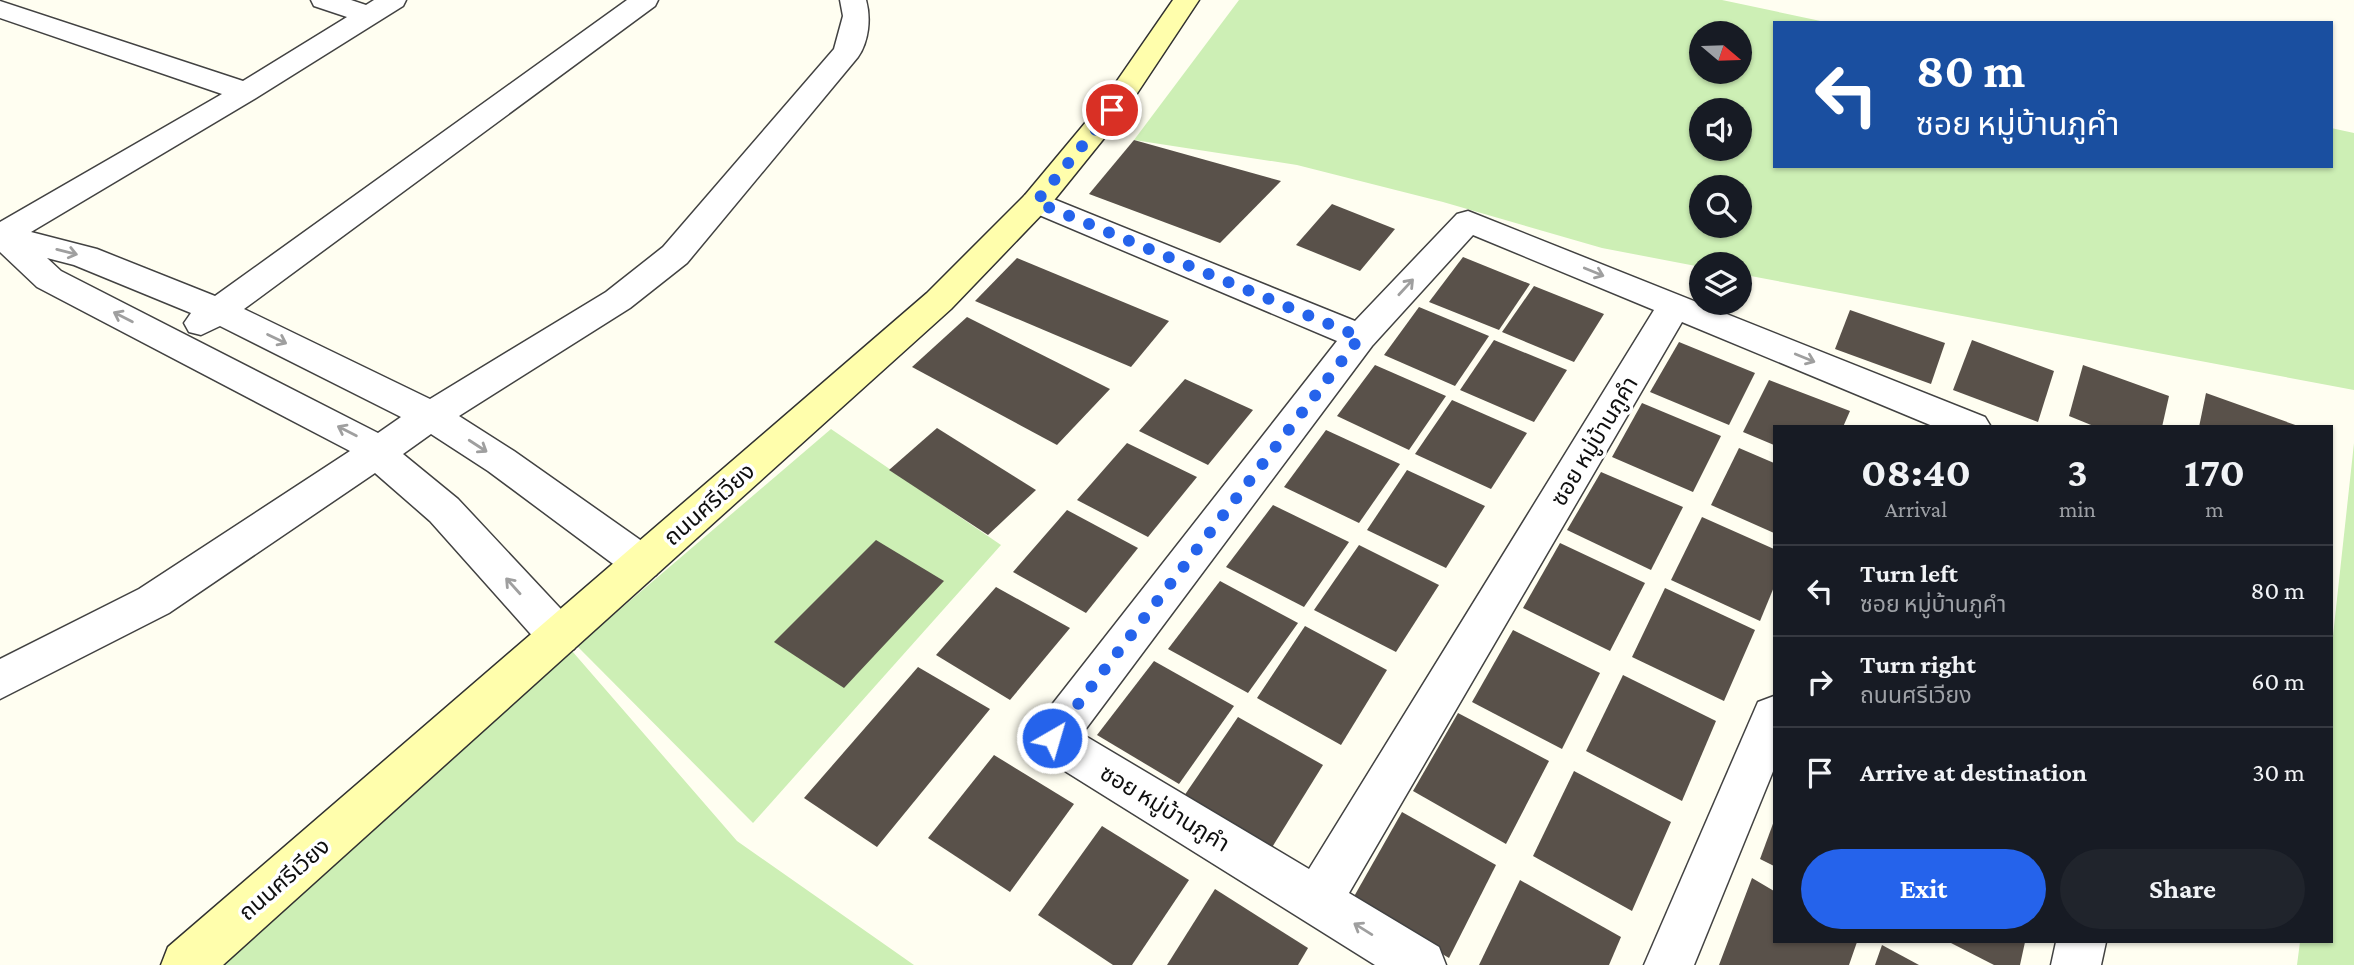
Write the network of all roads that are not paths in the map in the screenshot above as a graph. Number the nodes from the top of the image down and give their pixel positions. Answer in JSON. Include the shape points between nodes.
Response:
{"nodes":[{"id":1,"x":324,"y":0,"type":"edge"},
{"id":2,"x":645,"y":0,"type":"edge"},
{"id":3,"x":853,"y":0,"type":"edge"},
{"id":4,"x":1186,"y":0,"type":"edge"},
{"id":5,"x":381,"y":8,"type":"edge"},
{"id":6,"x":0,"y":9,"type":"edge"},
{"id":7,"x":246,"y":92,"type":"junction"},
{"id":8,"x":1036,"y":202,"type":"junction"},
{"id":9,"x":0,"y":235,"type":"edge"},
{"id":10,"x":1675,"y":305,"type":"junction"},
{"id":11,"x":219,"y":311,"type":"junction"},
{"id":12,"x":1360,"y":337,"type":"junction"},
{"id":13,"x":174,"y":343,"type":"junction"},
{"id":14,"x":1903,"y":414,"type":"edge"},
{"id":15,"x":431,"y":416,"type":"junction"},
{"id":16,"x":1961,"y":425,"type":"edge"},
{"id":17,"x":377,"y":453,"type":"junction"},
{"id":18,"x":642,"y":563,"type":"junction"},
{"id":19,"x":559,"y":636,"type":"junction"},
{"id":20,"x":0,"y":680,"type":"edge"},
{"id":21,"x":1773,"y":718,"type":"edge"},
{"id":22,"x":1317,"y":901,"type":"junction"},
{"id":23,"x":2081,"y":943,"type":"edge"},
{"id":24,"x":186,"y":965,"type":"edge"},
{"id":25,"x":1421,"y":965,"type":"edge"},
{"id":26,"x":1669,"y":965,"type":"edge"},
{"id":27,"x":2076,"y":965,"type":"edge"}],
"edges":[{"from":1,"to":5,"type":"street"},
{"from":2,"to":11,"type":"street"},
{"from":3,"to":15,"type":"street","via":[[857,16],[848,51],[675,256],[618,300]]},
{"from":4,"to":8,"type":"main road","name":"ถนนศรีเวียง","via":[[1112,110]]},
{"from":5,"to":7,"type":"street"},
{"from":6,"to":7,"type":"street"},
{"from":7,"to":9,"type":"street"},
{"from":8,"to":12,"type":"street"},
{"from":8,"to":18,"type":"main road","name":"ถนนศรีเวียง","via":[[939,300]]},
{"from":9,"to":11,"type":"street","one_way":true,"via":[[85,257]]},
{"from":13,"to":9,"type":"street","one_way":true,"via":[[49,279]]},
{"from":12,"to":10,"type":"street","name":"ซอย หมู่บ้านภูคำ","one_way":true,"via":[[1468,221]]},
{"from":10,"to":14,"type":"street","name":"ซอย หมู่บ้านภูคำ","one_way":true},
{"from":10,"to":22,"type":"street","name":"ซอย หมู่บ้านภูคำ"},
{"from":11,"to":13,"type":"street"},
{"from":11,"to":15,"type":"street","one_way":true},
{"from":12,"to":22,"type":"street","name":"ซอย หมู่บ้านภูคำ","via":[[1052,738]]},
{"from":17,"to":13,"type":"street","one_way":true,"via":[[358,437]]},
{"from":14,"to":16,"type":"street","name":"ซอย หมู่บ้านภูคำ"},
{"from":15,"to":17,"type":"street"},
{"from":15,"to":18,"type":"street","one_way":true},
{"from":19,"to":17,"type":"street","one_way":true,"via":[[444,510]]},
{"from":17,"to":20,"type":"street","via":[[154,600]]},
{"from":18,"to":19,"type":"main road","name":"ถนนศรีเวียง"},
{"from":19,"to":24,"type":"main road","name":"ถนนศรีเวียง"},
{"from":21,"to":26,"type":"street"},
{"from":25,"to":22,"type":"street","name":"ซอย หมู่บ้านภูคำ","one_way":true},
{"from":23,"to":27,"type":"street"}]}
